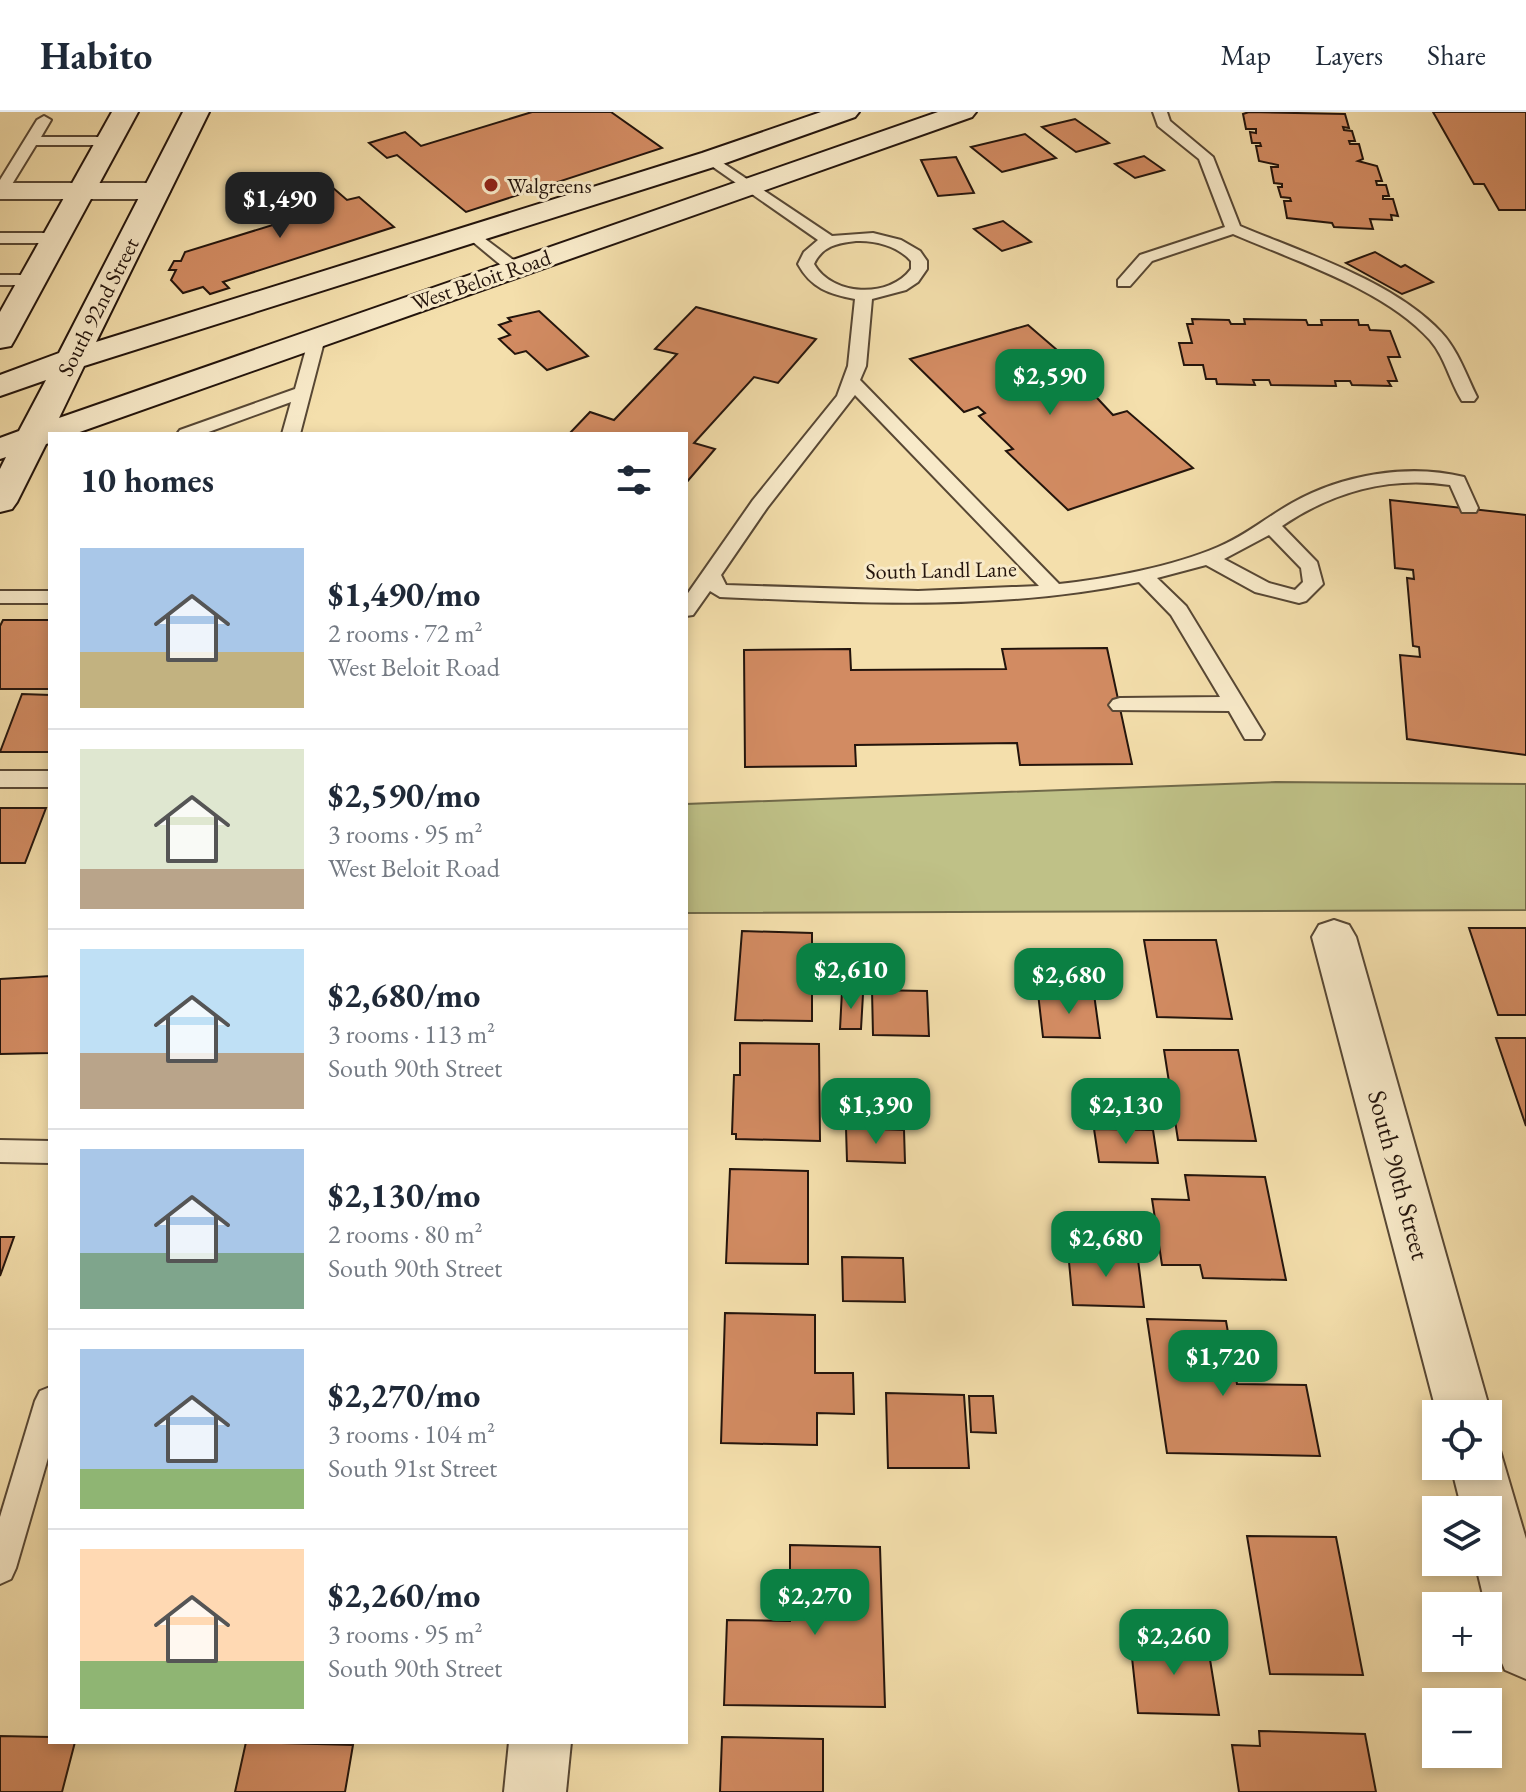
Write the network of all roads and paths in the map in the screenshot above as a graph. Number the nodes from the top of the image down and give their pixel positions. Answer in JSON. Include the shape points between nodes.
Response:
{"nodes":[{"id":1,"x":125,"y":112,"type":"edge"},
{"id":2,"x":196,"y":112,"type":"edge"},
{"id":3,"x":846,"y":112,"type":"edge"},
{"id":4,"x":963,"y":112,"type":"edge"},
{"id":5,"x":1160,"y":112,"type":"edge"},
{"id":6,"x":44,"y":120,"type":"dead end"},
{"id":7,"x":32,"y":141,"type":"junction"},
{"id":8,"x":110,"y":141,"type":"junction"},
{"id":9,"x":711,"y":159,"type":"junction"},
{"id":10,"x":749,"y":186,"type":"junction"},
{"id":11,"x":1,"y":191,"type":"edge"},
{"id":12,"x":156,"y":191,"type":"junction"},
{"id":13,"x":83,"y":192,"type":"junction"},
{"id":14,"x":1234,"y":229,"type":"junction"},
{"id":15,"x":472,"y":234,"type":"junction"},
{"id":16,"x":0,"y":238,"type":"edge"},
{"id":17,"x":57,"y":238,"type":"junction"},
{"id":18,"x":829,"y":241,"type":"junction"},
{"id":19,"x":514,"y":268,"type":"junction"},
{"id":20,"x":0,"y":280,"type":"edge"},
{"id":21,"x":33,"y":280,"type":"junction"},
{"id":22,"x":1124,"y":283,"type":"dead end"},
{"id":23,"x":864,"y":293,"type":"junction"},
{"id":24,"x":317,"y":338,"type":"junction"},
{"id":25,"x":0,"y":339,"type":"edge"},
{"id":26,"x":70,"y":360,"type":"junction"},
{"id":27,"x":851,"y":381,"type":"junction"},
{"id":28,"x":0,"y":386,"type":"edge"},
{"id":29,"x":302,"y":392,"type":"junction"},
{"id":30,"x":1468,"y":397,"type":"dead end"},
{"id":31,"x":192,"y":432,"type":"edge"},
{"id":32,"x":292,"y":432,"type":"edge"},
{"id":33,"x":33,"y":437,"type":"junction"},
{"id":34,"x":0,"y":449,"type":"edge"},
{"id":35,"x":0,"y":502,"type":"edge"},
{"id":36,"x":1469,"y":508,"type":"dead end"},
{"id":37,"x":1271,"y":526,"type":"junction"},
{"id":38,"x":1206,"y":557,"type":"junction"},
{"id":39,"x":1142,"y":574,"type":"junction"},
{"id":40,"x":711,"y":575,"type":"junction"},
{"id":41,"x":1054,"y":590,"type":"junction"},
{"id":42,"x":0,"y":597,"type":"edge"},
{"id":43,"x":45,"y":597,"type":"edge"},
{"id":44,"x":688,"y":607,"type":"edge"},
{"id":45,"x":1235,"y":704,"type":"junction"},
{"id":46,"x":1120,"y":705,"type":"dead end"},
{"id":47,"x":1253,"y":734,"type":"dead end"},
{"id":48,"x":0,"y":779,"type":"edge"},
{"id":49,"x":48,"y":779,"type":"edge"},
{"id":50,"x":1334,"y":937,"type":"dead end"},
{"id":51,"x":0,"y":1151,"type":"edge"},
{"id":52,"x":48,"y":1152,"type":"edge"},
{"id":53,"x":1460,"y":1400,"type":"edge"},
{"id":54,"x":48,"y":1408,"type":"edge"},
{"id":55,"x":1483,"y":1480,"type":"edge"},
{"id":56,"x":0,"y":1568,"type":"edge"},
{"id":57,"x":1526,"y":1649,"type":"edge"},
{"id":58,"x":540,"y":1744,"type":"edge"},
{"id":59,"x":535,"y":1792,"type":"edge"}],
"edges":[{"from":1,"to":8,"type":"main road"},
{"from":2,"to":12,"type":"main road","name":"South 92nd Street"},
{"from":3,"to":9,"type":"main road","name":"West Beloit Road"},
{"from":4,"to":10,"type":"main road","name":"West Beloit Road"},
{"from":5,"to":14,"type":"lane","via":[[1163,123],[1206,157]]},
{"from":6,"to":7,"type":"lane"},
{"from":7,"to":8,"type":"lane"},
{"from":7,"to":11,"type":"lane"},
{"from":8,"to":13,"type":"main road"},
{"from":9,"to":10,"type":"lane"},
{"from":9,"to":15,"type":"main road","name":"West Beloit Road"},
{"from":10,"to":18,"type":"lane"},
{"from":10,"to":19,"type":"main road","name":"West Beloit Road"},
{"from":11,"to":13,"type":"main road"},
{"from":12,"to":13,"type":"main road"},
{"from":12,"to":26,"type":"main road","name":"South 92nd Street"},
{"from":13,"to":17,"type":"main road"},
{"from":14,"to":22,"type":"lane","via":[[1146,258]]},
{"from":14,"to":30,"type":"lane","via":[[1401,309],[1436,337]]},
{"from":15,"to":19,"type":"lane"},
{"from":15,"to":26,"type":"main road","name":"West Beloit Road"},
{"from":16,"to":17,"type":"lane"},
{"from":17,"to":21,"type":"main road"},
{"from":18,"to":23,"type":"lane","via":[[809,255],[809,273],[830,287]]},
{"from":18,"to":23,"type":"lane","via":[[883,238],[899,243],[918,260],[912,279],[900,287]]},
{"from":19,"to":24,"type":"main road","name":"West Beloit Road"},
{"from":20,"to":21,"type":"lane"},
{"from":21,"to":25,"type":"main road"},
{"from":23,"to":27,"type":"lane"},
{"from":24,"to":29,"type":"lane"},
{"from":24,"to":33,"type":"main road","name":"West Beloit Road"},
{"from":26,"to":28,"type":"main road","name":"West Beloit Road"},
{"from":26,"to":33,"type":"main road","name":"South 92nd Street"},
{"from":27,"to":40,"type":"lane","via":[[845,397]]},
{"from":27,"to":41,"type":"lane"},
{"from":29,"to":31,"type":"lane"},
{"from":29,"to":32,"type":"lane"},
{"from":33,"to":34,"type":"main road","name":"West Beloit Road"},
{"from":33,"to":35,"type":"main road","name":"South 92nd Street"},
{"from":36,"to":37,"type":"lane","name":"South Landl Lane","via":[[1457,481],[1401,478],[1336,492]]},
{"from":37,"to":38,"type":"lane","name":"South Landl Lane"},
{"from":37,"to":38,"type":"lane","via":[[1310,566],[1313,584],[1299,597],[1246,580]]},
{"from":38,"to":39,"type":"lane","name":"South Landl Lane"},
{"from":39,"to":41,"type":"lane","name":"South Landl Lane"},
{"from":39,"to":45,"type":"lane","via":[[1179,611]]},
{"from":40,"to":41,"type":"lane","name":"South Landl Lane","via":[[720,591],[886,596]]},
{"from":40,"to":44,"type":"lane"},
{"from":42,"to":43,"type":"lane"},
{"from":45,"to":46,"type":"lane"},
{"from":45,"to":47,"type":"lane"},
{"from":48,"to":49,"type":"lane"},
{"from":50,"to":53,"type":"main road","name":"South 90th Street"},
{"from":51,"to":52,"type":"lane"},
{"from":54,"to":56,"type":"lane"},
{"from":55,"to":57,"type":"main road"},
{"from":58,"to":59,"type":"main road"}]}
